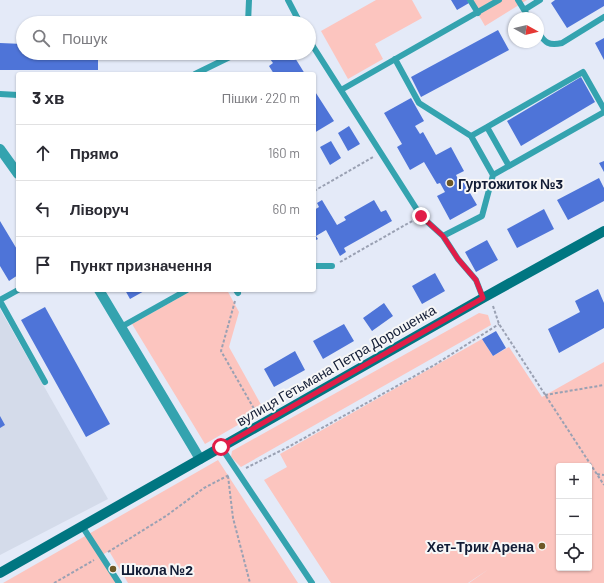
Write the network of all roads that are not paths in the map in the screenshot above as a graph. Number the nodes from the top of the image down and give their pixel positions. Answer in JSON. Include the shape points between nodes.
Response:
{"nodes":[{"id":1,"x":249,"y":0,"type":"edge"},
{"id":2,"x":288,"y":0,"type":"edge"},
{"id":3,"x":470,"y":0,"type":"edge"},
{"id":4,"x":499,"y":0,"type":"edge"},
{"id":5,"x":518,"y":0,"type":"edge"},
{"id":6,"x":540,"y":0,"type":"edge"},
{"id":7,"x":524,"y":10,"type":"joint"},
{"id":8,"x":478,"y":13,"type":"junction"},
{"id":9,"x":248,"y":16,"type":"edge"},
{"id":10,"x":296,"y":16,"type":"edge"},
{"id":11,"x":604,"y":18,"type":"edge"},
{"id":12,"x":544,"y":39,"type":"edge"},
{"id":13,"x":316,"y":51,"type":"edge"},
{"id":14,"x":395,"y":59,"type":"junction"},
{"id":15,"x":224,"y":60,"type":"edge"},
{"id":16,"x":199,"y":72,"type":"edge"},
{"id":17,"x":341,"y":90,"type":"junction"},
{"id":18,"x":0,"y":94,"type":"edge"},
{"id":19,"x":16,"y":95,"type":"edge"},
{"id":20,"x":604,"y":110,"type":"edge"},
{"id":21,"x":487,"y":127,"type":"junction"},
{"id":22,"x":471,"y":136,"type":"junction"},
{"id":23,"x":0,"y":149,"type":"edge"},
{"id":24,"x":509,"y":166,"type":"junction"},
{"id":25,"x":16,"y":171,"type":"edge"},
{"id":26,"x":493,"y":175,"type":"junction"},
{"id":27,"x":604,"y":231,"type":"edge"},
{"id":28,"x":443,"y":236,"type":"junction"},
{"id":29,"x":316,"y":266,"type":"edge"},
{"id":30,"x":332,"y":266,"type":"road end"},
{"id":31,"x":16,"y":291,"type":"edge"},
{"id":32,"x":100,"y":292,"type":"edge"},
{"id":33,"x":183,"y":292,"type":"edge"},
{"id":34,"x":483,"y":298,"type":"junction"},
{"id":35,"x":0,"y":301,"type":"edge"},
{"id":36,"x":121,"y":327,"type":"junction"},
{"id":37,"x":45,"y":382,"type":"dead end"},
{"id":38,"x":221,"y":447,"type":"junction"},
{"id":39,"x":200,"y":459,"type":"junction"},
{"id":40,"x":82,"y":526,"type":"junction"},
{"id":41,"x":0,"y":573,"type":"edge"},
{"id":42,"x":119,"y":583,"type":"edge"},
{"id":43,"x":312,"y":583,"type":"edge"}],
"edges":[{"from":1,"to":9,"type":"lane"},
{"from":2,"to":10,"type":"lane"},
{"from":3,"to":8,"type":"lane"},
{"from":4,"to":8,"type":"lane"},
{"from":5,"to":7,"type":"lane"},
{"from":6,"to":7,"type":"lane"},
{"from":8,"to":14,"type":"lane"},
{"from":11,"to":12,"type":"lane","via":[[562,43],[554,45]]},
{"from":13,"to":17,"type":"lane"},
{"from":14,"to":17,"type":"lane"},
{"from":14,"to":22,"type":"lane","via":[[419,103]]},
{"from":15,"to":16,"type":"lane"},
{"from":17,"to":28,"type":"lane","via":[[421,216]]},
{"from":18,"to":19,"type":"lane"},
{"from":20,"to":21,"type":"lane","via":[[583,72]]},
{"from":20,"to":24,"type":"lane"},
{"from":21,"to":22,"type":"lane"},
{"from":21,"to":24,"type":"lane"},
{"from":22,"to":26,"type":"lane"},
{"from":23,"to":25,"type":"street"},
{"from":24,"to":26,"type":"lane"},
{"from":26,"to":28,"type":"lane","via":[[482,216]]},
{"from":27,"to":34,"type":"street","name":"вулиця Гетьмана Петра Дорошенка"},
{"from":28,"to":34,"type":"lane","via":[[476,280]]},
{"from":29,"to":30,"type":"lane"},
{"from":31,"to":35,"type":"lane"},
{"from":32,"to":36,"type":"street"},
{"from":33,"to":36,"type":"lane"},
{"from":34,"to":38,"type":"street","name":"вулиця Гетьмана Петра Дорошенка"},
{"from":35,"to":37,"type":"lane"},
{"from":36,"to":39,"type":"street"},
{"from":38,"to":39,"type":"street","name":"вулиця Гетьмана Петра Дорошенка"},
{"from":38,"to":43,"type":"lane"},
{"from":39,"to":40,"type":"street","name":"вулиця Гетьмана Петра Дорошенка"},
{"from":40,"to":41,"type":"street","name":"вулиця Гетьмана Петра Дорошенка"},
{"from":40,"to":42,"type":"lane"}]}
